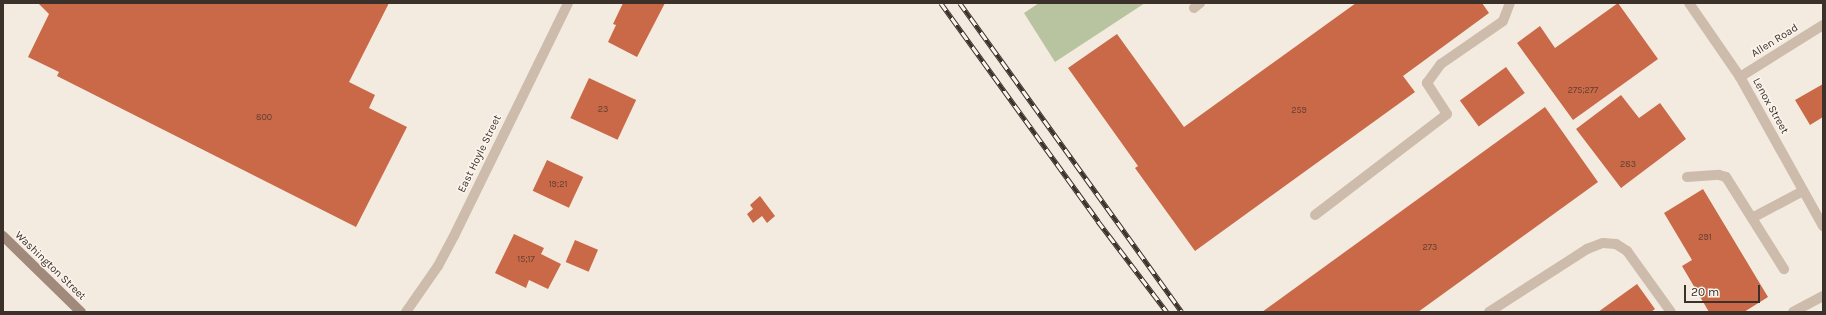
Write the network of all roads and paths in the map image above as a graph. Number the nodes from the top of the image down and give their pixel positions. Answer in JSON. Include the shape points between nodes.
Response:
{"nodes":[{"id":1,"x":568,"y":3,"type":"edge"},
{"id":2,"x":1510,"y":3,"type":"edge"},
{"id":3,"x":1689,"y":3,"type":"edge"},
{"id":4,"x":1823,"y":25,"type":"edge"},
{"id":5,"x":1740,"y":77,"type":"junction"},
{"id":6,"x":1687,"y":177,"type":"dead end"},
{"id":7,"x":1803,"y":191,"type":"junction"},
{"id":8,"x":1315,"y":215,"type":"dead end"},
{"id":9,"x":1752,"y":218,"type":"junction"},
{"id":10,"x":1823,"y":226,"type":"edge"},
{"id":11,"x":3,"y":236,"type":"edge"},
{"id":12,"x":1784,"y":269,"type":"dead end"},
{"id":13,"x":1823,"y":296,"type":"edge"},
{"id":14,"x":81,"y":312,"type":"edge"},
{"id":15,"x":406,"y":312,"type":"edge"},
{"id":16,"x":1489,"y":312,"type":"edge"},
{"id":17,"x":1671,"y":312,"type":"edge"},
{"id":18,"x":1793,"y":312,"type":"edge"}],
"edges":[{"from":1,"to":15,"type":"street","name":"East Hoyle Street","via":[[454,236],[438,266]]},
{"from":2,"to":8,"type":"street","via":[[1503,21],[1441,64],[1427,83],[1447,114]]},
{"from":3,"to":5,"type":"street","name":"Lenox Street"},
{"from":4,"to":5,"type":"street","name":"Allen Road"},
{"from":5,"to":7,"type":"street","name":"Lenox Street"},
{"from":6,"to":9,"type":"street","via":[[1719,175],[1726,178]]},
{"from":7,"to":9,"type":"street"},
{"from":7,"to":10,"type":"street","name":"Lenox Street"},
{"from":9,"to":12,"type":"street"},
{"from":11,"to":14,"type":"main road","name":"Washington Street"},
{"from":13,"to":18,"type":"street"},
{"from":16,"to":17,"type":"street","via":[[1587,249],[1603,243],[1616,244],[1627,251]]}]}
